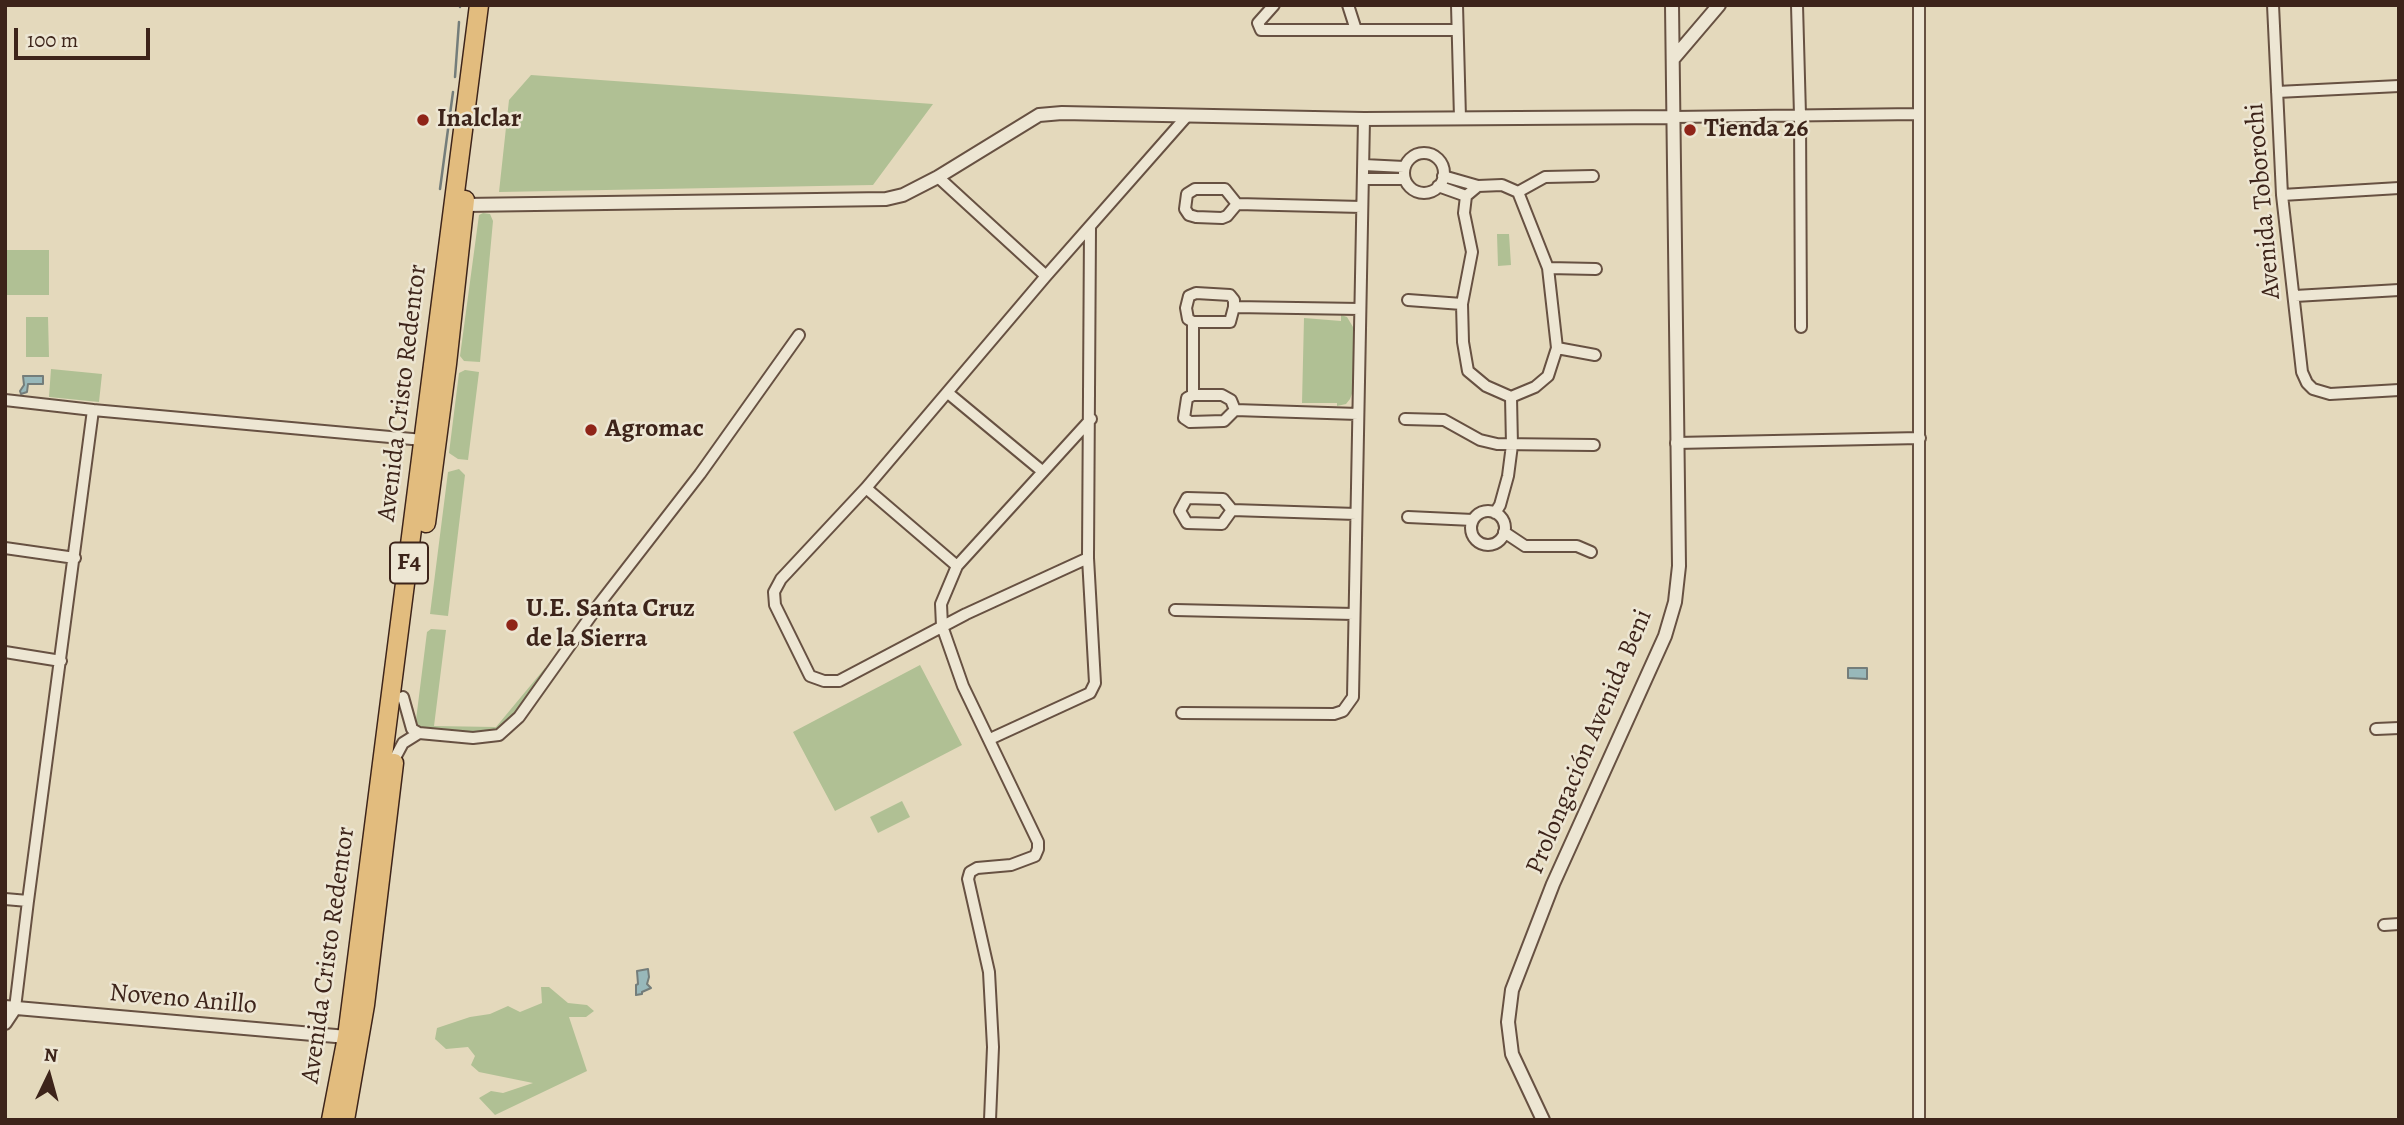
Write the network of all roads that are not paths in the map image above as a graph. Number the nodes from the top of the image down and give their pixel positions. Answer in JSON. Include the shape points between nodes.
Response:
{"nodes":[{"id":1,"x":479,"y":5,"type":"edge"},
{"id":2,"x":491,"y":5,"type":"edge"},
{"id":3,"x":1274,"y":5,"type":"edge"},
{"id":4,"x":1348,"y":5,"type":"edge"},
{"id":5,"x":1457,"y":5,"type":"edge"},
{"id":6,"x":1672,"y":5,"type":"edge"},
{"id":7,"x":1719,"y":5,"type":"edge"},
{"id":8,"x":1797,"y":5,"type":"edge"},
{"id":9,"x":1919,"y":5,"type":"edge"},
{"id":10,"x":2273,"y":5,"type":"edge"},
{"id":11,"x":1356,"y":30,"type":"junction"},
{"id":12,"x":1457,"y":30,"type":"junction"},
{"id":13,"x":1673,"y":59,"type":"junction"},
{"id":14,"x":2399,"y":86,"type":"edge"},
{"id":15,"x":2277,"y":92,"type":"junction"},
{"id":16,"x":1800,"y":114,"type":"junction"},
{"id":17,"x":1918,"y":114,"type":"junction"},
{"id":18,"x":1187,"y":116,"type":"junction"},
{"id":19,"x":1673,"y":117,"type":"junction"},
{"id":20,"x":1460,"y":118,"type":"junction"},
{"id":21,"x":1364,"y":119,"type":"junction"},
{"id":22,"x":1364,"y":165,"type":"junction"},
{"id":23,"x":1404,"y":167,"type":"junction"},
{"id":24,"x":1593,"y":176,"type":"dead end"},
{"id":25,"x":938,"y":177,"type":"junction"},
{"id":26,"x":1364,"y":179,"type":"junction"},
{"id":27,"x":1405,"y":179,"type":"junction"},
{"id":28,"x":1441,"y":181,"type":"junction"},
{"id":29,"x":1478,"y":186,"type":"junction"},
{"id":30,"x":2399,"y":188,"type":"edge"},
{"id":31,"x":1518,"y":192,"type":"junction"},
{"id":32,"x":2282,"y":195,"type":"junction"},
{"id":33,"x":1466,"y":196,"type":"junction"},
{"id":34,"x":1237,"y":204,"type":"junction"},
{"id":35,"x":465,"y":205,"type":"junction"},
{"id":36,"x":1362,"y":207,"type":"junction"},
{"id":37,"x":1090,"y":228,"type":"junction"},
{"id":38,"x":1548,"y":268,"type":"junction"},
{"id":39,"x":1596,"y":269,"type":"dead end"},
{"id":40,"x":1046,"y":276,"type":"junction"},
{"id":41,"x":2399,"y":290,"type":"edge"},
{"id":42,"x":2295,"y":296,"type":"junction"},
{"id":43,"x":1408,"y":300,"type":"dead end"},
{"id":44,"x":1462,"y":304,"type":"junction"},
{"id":45,"x":1234,"y":307,"type":"junction"},
{"id":46,"x":1360,"y":309,"type":"junction"},
{"id":47,"x":1193,"y":322,"type":"junction"},
{"id":48,"x":1801,"y":327,"type":"dead end"},
{"id":49,"x":799,"y":335,"type":"dead end"},
{"id":50,"x":1557,"y":348,"type":"junction"},
{"id":51,"x":1595,"y":355,"type":"dead end"},
{"id":52,"x":2399,"y":390,"type":"edge"},
{"id":53,"x":947,"y":393,"type":"junction"},
{"id":54,"x":1193,"y":395,"type":"junction"},
{"id":55,"x":1511,"y":397,"type":"junction"},
{"id":56,"x":5,"y":400,"type":"edge"},
{"id":57,"x":93,"y":410,"type":"junction"},
{"id":58,"x":1235,"y":410,"type":"junction"},
{"id":59,"x":1358,"y":414,"type":"junction"},
{"id":60,"x":1091,"y":419,"type":"junction"},
{"id":61,"x":1405,"y":419,"type":"dead end"},
{"id":62,"x":1920,"y":438,"type":"junction"},
{"id":63,"x":423,"y":440,"type":"junction"},
{"id":64,"x":1676,"y":443,"type":"junction"},
{"id":65,"x":1512,"y":445,"type":"junction"},
{"id":66,"x":1594,"y":446,"type":"dead end"},
{"id":67,"x":1042,"y":471,"type":"junction"},
{"id":68,"x":866,"y":488,"type":"junction"},
{"id":69,"x":1232,"y":510,"type":"dead end"},
{"id":70,"x":1495,"y":513,"type":"junction"},
{"id":71,"x":1356,"y":514,"type":"junction"},
{"id":72,"x":1408,"y":517,"type":"dead end"},
{"id":73,"x":1472,"y":520,"type":"junction"},
{"id":74,"x":1504,"y":531,"type":"junction"},
{"id":75,"x":5,"y":548,"type":"edge"},
{"id":76,"x":1591,"y":552,"type":"dead end"},
{"id":77,"x":75,"y":558,"type":"junction"},
{"id":78,"x":1088,"y":558,"type":"junction"},
{"id":79,"x":957,"y":566,"type":"junction"},
{"id":80,"x":1175,"y":610,"type":"dead end"},
{"id":81,"x":1354,"y":614,"type":"junction"},
{"id":82,"x":942,"y":626,"type":"junction"},
{"id":83,"x":5,"y":652,"type":"edge"},
{"id":84,"x":61,"y":661,"type":"junction"},
{"id":85,"x":403,"y":697,"type":"junction"},
{"id":86,"x":1182,"y":713,"type":"dead end"},
{"id":87,"x":2399,"y":727,"type":"edge"},
{"id":88,"x":2376,"y":729,"type":"dead end"},
{"id":89,"x":419,"y":733,"type":"junction"},
{"id":90,"x":990,"y":739,"type":"junction"},
{"id":91,"x":395,"y":758,"type":"junction"},
{"id":92,"x":5,"y":899,"type":"edge"},
{"id":93,"x":28,"y":901,"type":"junction"},
{"id":94,"x":2399,"y":924,"type":"edge"},
{"id":95,"x":2384,"y":925,"type":"dead end"},
{"id":96,"x":10,"y":1007,"type":"edge"},
{"id":97,"x":5,"y":1023,"type":"edge"},
{"id":98,"x":347,"y":1037,"type":"junction"},
{"id":99,"x":331,"y":1120,"type":"edge"},
{"id":100,"x":345,"y":1120,"type":"edge"},
{"id":101,"x":990,"y":1120,"type":"edge"},
{"id":102,"x":1543,"y":1120,"type":"edge"},
{"id":103,"x":1919,"y":1120,"type":"edge"}],
"edges":[{"from":1,"to":63,"type":"highway","name":"Avenida Cristo Redentor","number":"F4"},
{"from":2,"to":35,"type":"highway","name":"Avenida Cristo Redentor","number":"F4"},
{"from":3,"to":11,"type":"street","via":[[1258,23],[1261,30]]},
{"from":4,"to":11,"type":"street"},
{"from":5,"to":12,"type":"street"},
{"from":6,"to":13,"type":"street"},
{"from":7,"to":13,"type":"street"},
{"from":8,"to":16,"type":"street"},
{"from":9,"to":17,"type":"street"},
{"from":10,"to":15,"type":"street","name":"Avenida Toborochi"},
{"from":11,"to":12,"type":"street"},
{"from":12,"to":20,"type":"street"},
{"from":13,"to":19,"type":"street","name":"Prolongación Avenida Beni"},
{"from":14,"to":15,"type":"street"},
{"from":15,"to":32,"type":"street","name":"Avenida Toborochi"},
{"from":16,"to":17,"type":"street"},
{"from":16,"to":19,"type":"street"},
{"from":16,"to":48,"type":"street"},
{"from":17,"to":62,"type":"street"},
{"from":18,"to":21,"type":"street"},
{"from":18,"to":25,"type":"street","via":[[1039,115]]},
{"from":18,"to":37,"type":"street"},
{"from":19,"to":20,"type":"street"},
{"from":19,"to":64,"type":"street","name":"Prolongación Avenida Beni"},
{"from":20,"to":21,"type":"street"},
{"from":21,"to":22,"type":"street"},
{"from":22,"to":23,"type":"street"},
{"from":22,"to":26,"type":"street"},
{"from":23,"to":27,"type":"street"},
{"from":23,"to":28,"type":"street","via":[[1412,156],[1425,153],[1441,163]]},
{"from":24,"to":31,"type":"street","via":[[1545,177]]},
{"from":25,"to":35,"type":"street","via":[[886,199]]},
{"from":25,"to":40,"type":"street"},
{"from":26,"to":27,"type":"street"},
{"from":26,"to":36,"type":"street"},
{"from":27,"to":28,"type":"street","via":[[1420,192],[1433,190]]},
{"from":28,"to":29,"type":"street"},
{"from":28,"to":33,"type":"street"},
{"from":29,"to":31,"type":"street","via":[[1502,185]]},
{"from":29,"to":33,"type":"street"},
{"from":30,"to":32,"type":"street"},
{"from":31,"to":38,"type":"street"},
{"from":32,"to":42,"type":"street","name":"Avenida Toborochi"},
{"from":33,"to":44,"type":"street","via":[[1464,213],[1472,252]]},
{"from":34,"to":34,"type":"street","via":[[1225,189],[1195,189],[1187,194],[1185,209],[1196,217],[1222,218]]},
{"from":34,"to":36,"type":"street"},
{"from":35,"to":85,"type":"highway","name":"Avenida Cristo Redentor","number":"F4"},
{"from":36,"to":46,"type":"street"},
{"from":37,"to":40,"type":"street"},
{"from":37,"to":60,"type":"street"},
{"from":38,"to":39,"type":"street"},
{"from":38,"to":50,"type":"street"},
{"from":40,"to":53,"type":"street"},
{"from":41,"to":42,"type":"street"},
{"from":42,"to":52,"type":"street","name":"Avenida Toborochi","via":[[2306,383],[2330,394]]},
{"from":43,"to":44,"type":"street"},
{"from":44,"to":55,"type":"street","via":[[1468,371],[1486,386]]},
{"from":45,"to":46,"type":"street"},
{"from":45,"to":47,"type":"street","via":[[1230,321]]},
{"from":45,"to":47,"type":"street","via":[[1230,295],[1196,293],[1189,296],[1186,307]]},
{"from":46,"to":59,"type":"street"},
{"from":47,"to":54,"type":"street"},
{"from":49,"to":89,"type":"street","via":[[519,717],[499,735]]},
{"from":50,"to":51,"type":"street"},
{"from":50,"to":55,"type":"street","via":[[1548,376]]},
{"from":53,"to":67,"type":"street"},
{"from":53,"to":68,"type":"street"},
{"from":54,"to":58,"type":"street","via":[[1222,395],[1231,400]]},
{"from":54,"to":58,"type":"street","via":[[1184,408],[1184,418],[1190,422],[1224,421]]},
{"from":55,"to":65,"type":"street"},
{"from":56,"to":57,"type":"street"},
{"from":57,"to":63,"type":"street"},
{"from":57,"to":77,"type":"street"},
{"from":58,"to":59,"type":"street"},
{"from":59,"to":71,"type":"street"},
{"from":60,"to":67,"type":"street"},
{"from":60,"to":78,"type":"street"},
{"from":61,"to":65,"type":"street","via":[[1444,421],[1480,440]]},
{"from":62,"to":64,"type":"street"},
{"from":62,"to":103,"type":"street"},
{"from":63,"to":98,"type":"highway","name":"Avenida Cristo Redentor","number":"F4"},
{"from":64,"to":102,"type":"street","name":"Prolongación Avenida Beni","via":[[1679,566],[1665,636],[1553,884],[1512,990],[1508,1022],[1512,1054]]},
{"from":65,"to":66,"type":"street"},
{"from":65,"to":70,"type":"street","via":[[1508,476]]},
{"from":67,"to":79,"type":"street"},
{"from":68,"to":79,"type":"street"},
{"from":68,"to":82,"type":"street","via":[[774,592],[775,605],[810,676],[839,681]]},
{"from":69,"to":71,"type":"street"},
{"from":70,"to":73,"type":"street","via":[[1485,512]]},
{"from":70,"to":74,"type":"street","via":[[1503,521]]},
{"from":71,"to":81,"type":"street"},
{"from":72,"to":73,"type":"street"},
{"from":73,"to":74,"type":"street","via":[[1473,537],[1482,544],[1493,544]]},
{"from":74,"to":76,"type":"street","via":[[1525,546],[1577,546]]},
{"from":75,"to":77,"type":"street"},
{"from":77,"to":84,"type":"street"},
{"from":78,"to":82,"type":"street"},
{"from":78,"to":90,"type":"street","via":[[1095,684],[1090,693]]},
{"from":79,"to":82,"type":"street","via":[[942,604]]},
{"from":80,"to":81,"type":"street"},
{"from":81,"to":86,"type":"street","via":[[1353,697],[1343,711]]},
{"from":82,"to":90,"type":"street","via":[[963,686]]},
{"from":83,"to":84,"type":"street"},
{"from":84,"to":93,"type":"street"},
{"from":85,"to":89,"type":"street","via":[[412,729]]},
{"from":85,"to":91,"type":"highway","name":"Avenida Cristo Redentor","number":"F4"},
{"from":87,"to":88,"type":"street"},
{"from":89,"to":91,"type":"street","via":[[403,743]]},
{"from":90,"to":101,"type":"street","via":[[1038,849],[1035,856],[1011,864],[977,868],[968,879],[989,972]]},
{"from":91,"to":100,"type":"highway","name":"Avenida Cristo Redentor","number":"F4","via":[[365,1005]]},
{"from":92,"to":93,"type":"street"},
{"from":93,"to":96,"type":"street"},
{"from":94,"to":95,"type":"street"},
{"from":96,"to":97,"type":"street"},
{"from":96,"to":98,"type":"street","name":"Noveno Anillo"},
{"from":98,"to":99,"type":"highway","name":"Avenida Cristo Redentor","number":"F4"}]}
